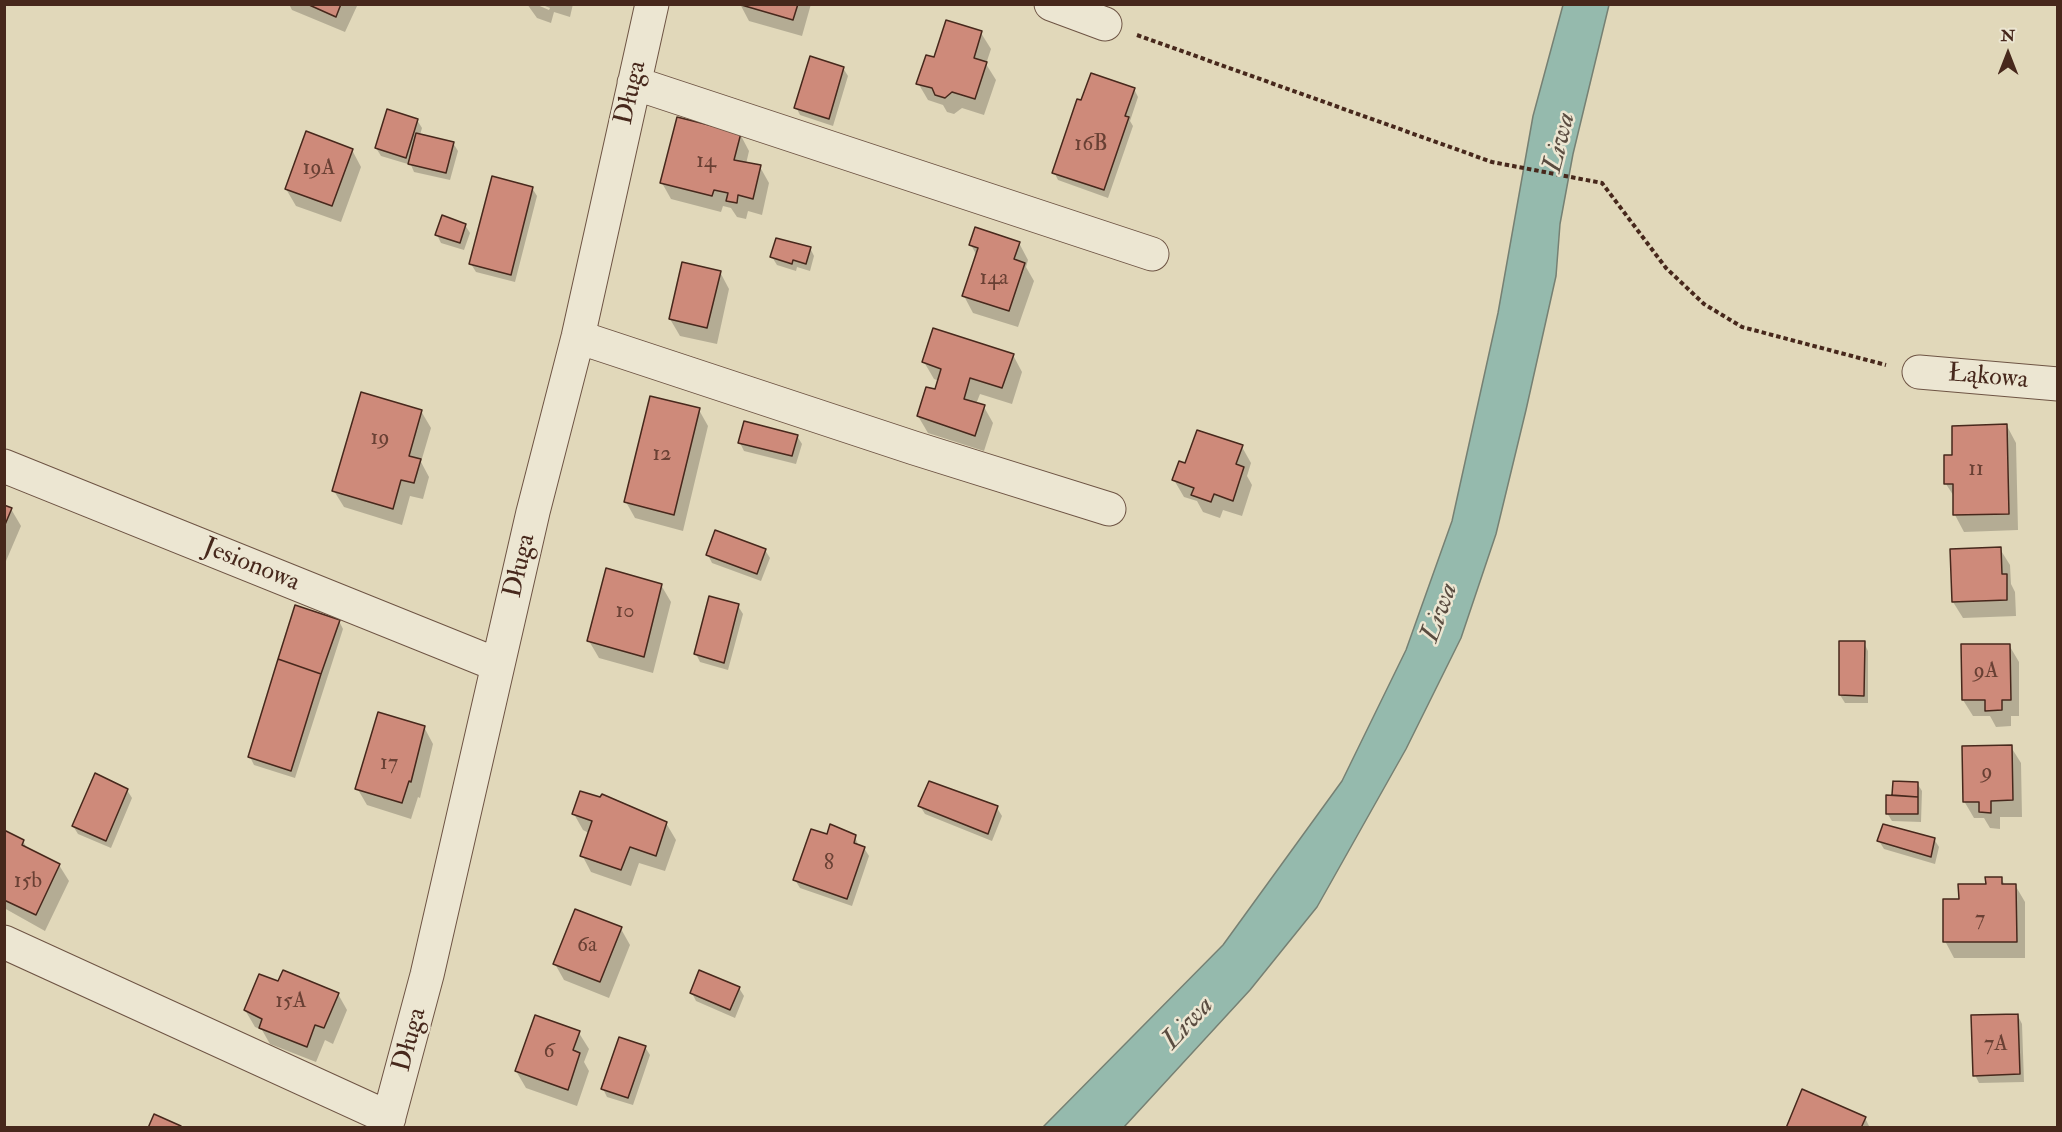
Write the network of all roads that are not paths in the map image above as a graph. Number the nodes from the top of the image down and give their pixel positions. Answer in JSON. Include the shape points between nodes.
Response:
{"nodes":[{"id":1,"x":652,"y":4,"type":"edge"},
{"id":2,"x":1052,"y":4,"type":"edge"},
{"id":3,"x":1105,"y":24,"type":"road end"},
{"id":4,"x":634,"y":83,"type":"junction"},
{"id":5,"x":1152,"y":254,"type":"dead end"},
{"id":6,"x":578,"y":337,"type":"junction"},
{"id":7,"x":1919,"y":372,"type":"road end"},
{"id":8,"x":2058,"y":384,"type":"edge"},
{"id":9,"x":4,"y":466,"type":"edge"},
{"id":10,"x":1109,"y":509,"type":"dead end"},
{"id":11,"x":498,"y":665,"type":"junction"},
{"id":12,"x":4,"y":942,"type":"edge"},
{"id":13,"x":388,"y":1123,"type":"edge"}],
"edges":[{"from":1,"to":4,"type":"street","name":"Długa"},
{"from":2,"to":3,"type":"street"},
{"from":4,"to":5,"type":"street"},
{"from":4,"to":6,"type":"street","name":"Długa"},
{"from":6,"to":10,"type":"street"},
{"from":6,"to":11,"type":"street","name":"Długa"},
{"from":7,"to":8,"type":"street","name":"Łąkowa"},
{"from":9,"to":11,"type":"street","name":"Jesionowa"},
{"from":11,"to":13,"type":"street","name":"Długa","via":[[428,975]]},
{"from":12,"to":13,"type":"street"}]}
